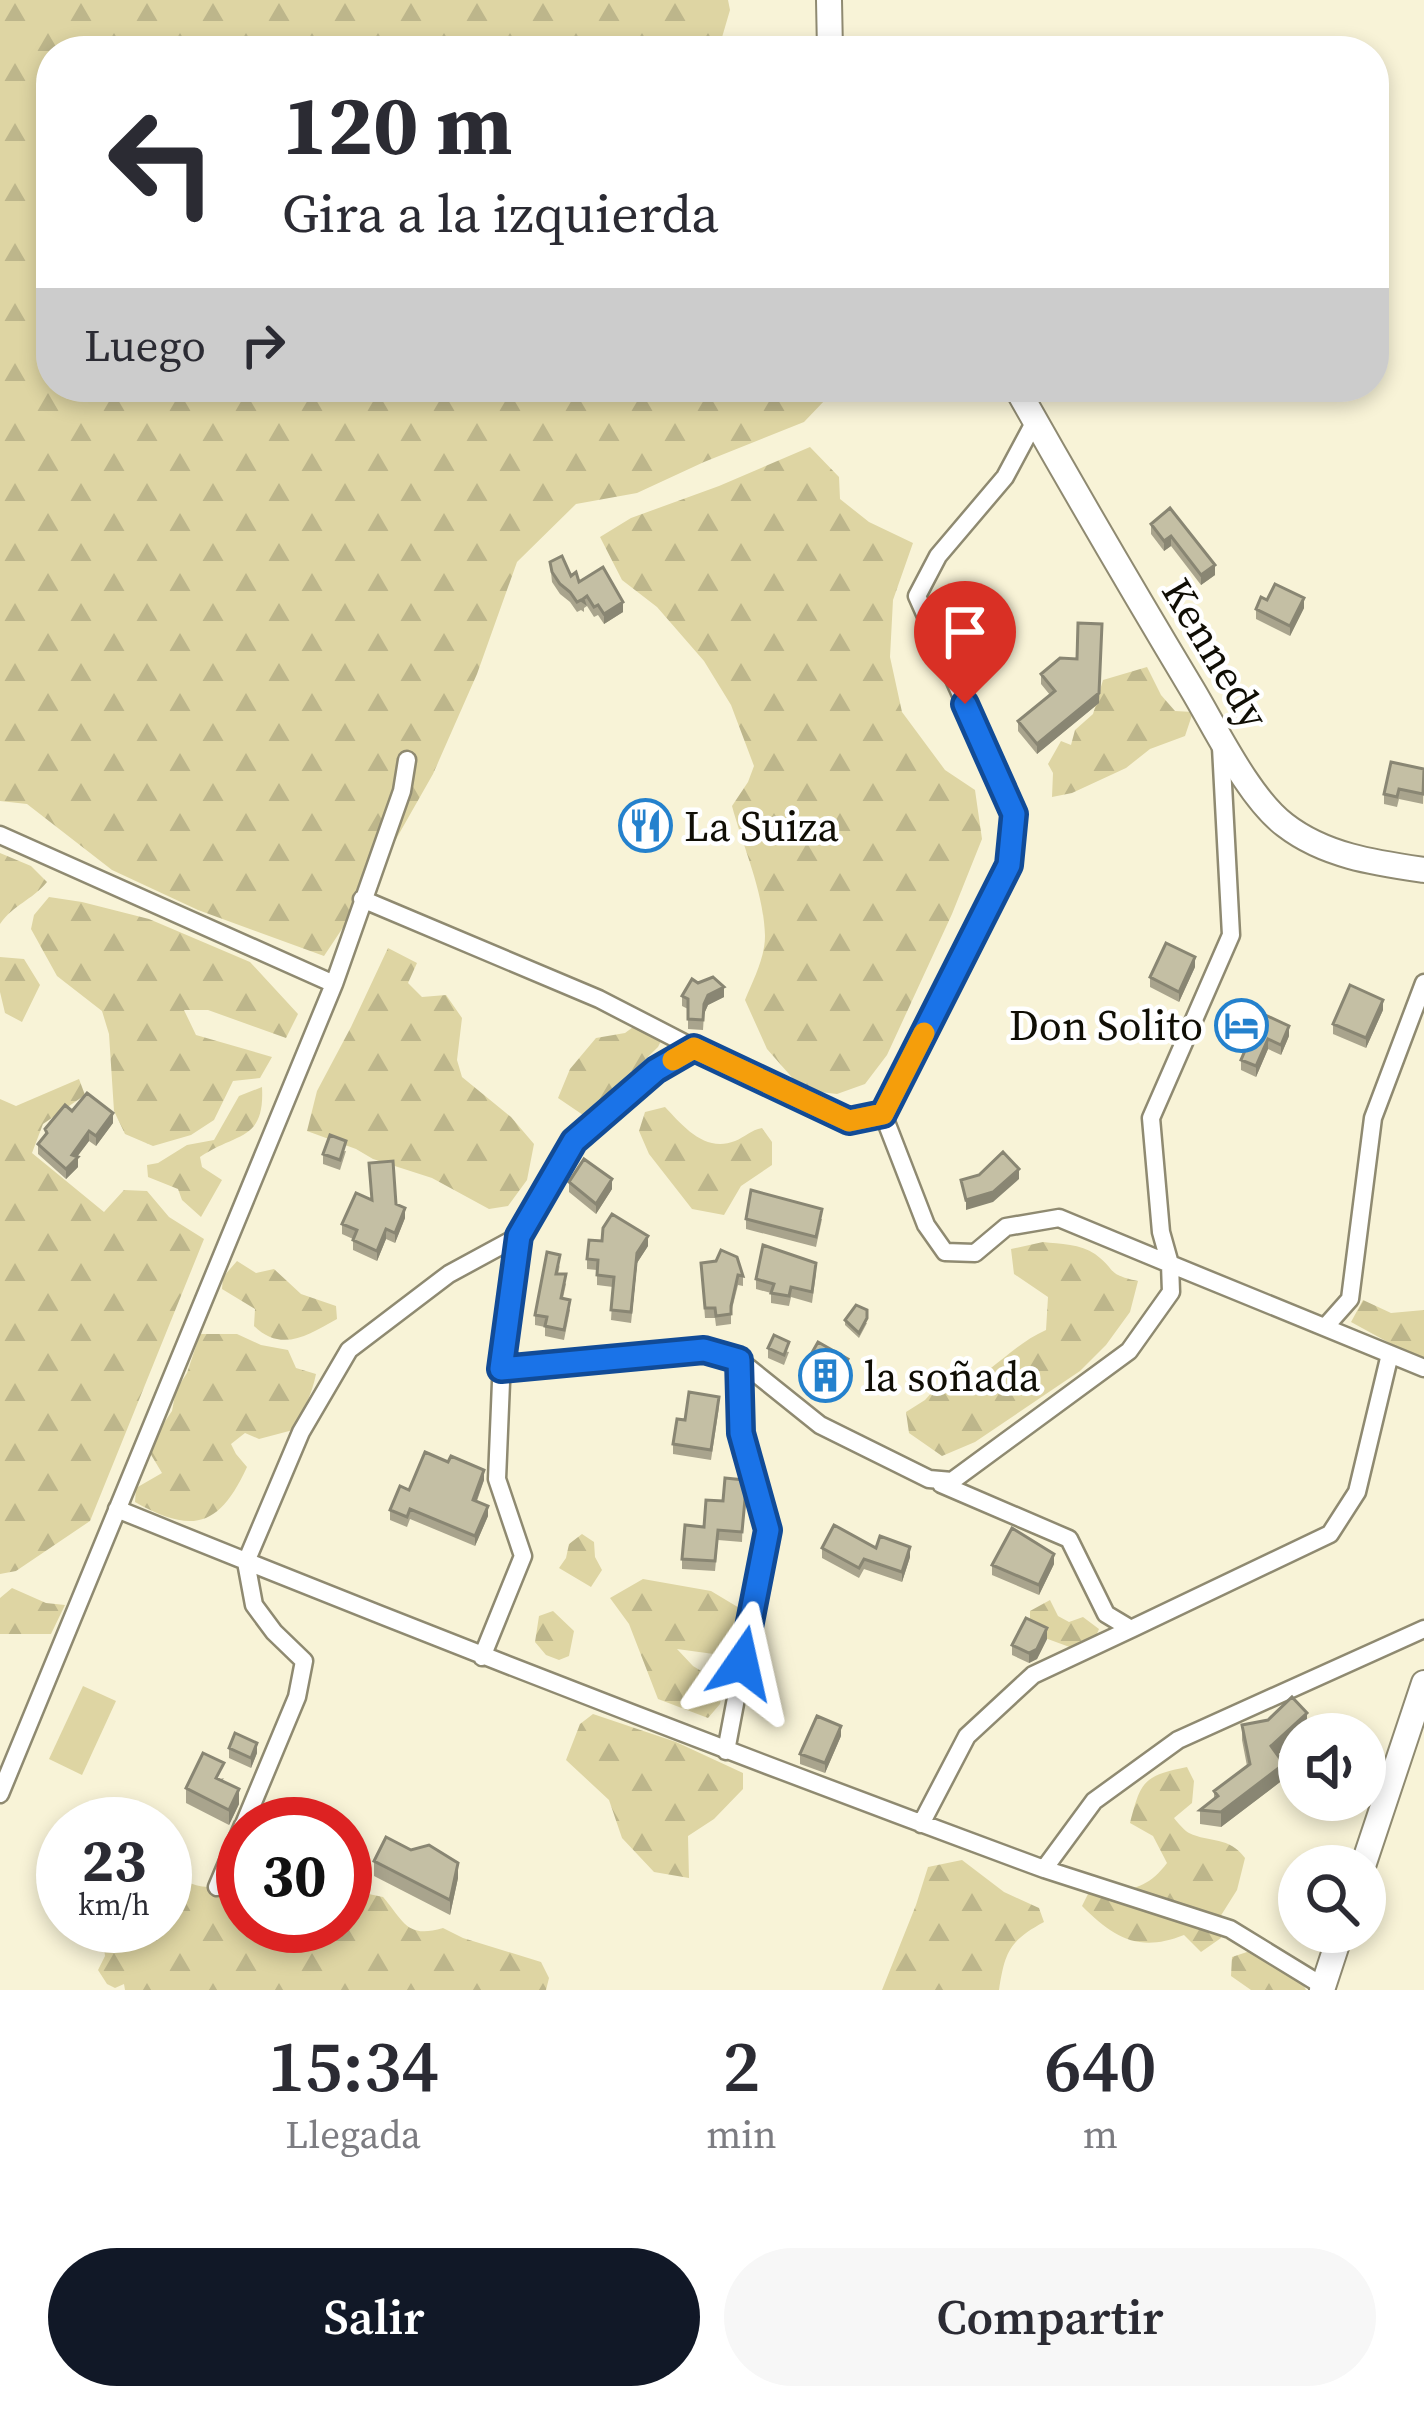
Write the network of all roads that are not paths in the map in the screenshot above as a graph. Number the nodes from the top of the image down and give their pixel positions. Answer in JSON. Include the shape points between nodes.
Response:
{"nodes":[{"id":1,"x":830,"y":0,"type":"edge"},
{"id":2,"x":830,"y":36,"type":"edge"},
{"id":3,"x":1024,"y":402,"type":"edge"},
{"id":4,"x":1035,"y":421,"type":"junction"},
{"id":5,"x":1220,"y":737,"type":"junction"},
{"id":6,"x":407,"y":760,"type":"dead end"},
{"id":7,"x":0,"y":835,"type":"edge"},
{"id":8,"x":1424,"y":870,"type":"edge"},
{"id":9,"x":362,"y":899,"type":"junction"},
{"id":10,"x":1424,"y":982,"type":"edge"},
{"id":11,"x":334,"y":984,"type":"junction"},
{"id":12,"x":694,"y":1048,"type":"junction"},
{"id":13,"x":883,"y":1114,"type":"junction"},
{"id":14,"x":519,"y":1236,"type":"junction"},
{"id":15,"x":1170,"y":1264,"type":"junction"},
{"id":16,"x":1326,"y":1326,"type":"junction"},
{"id":17,"x":1390,"y":1354,"type":"junction"},
{"id":18,"x":739,"y":1360,"type":"junction"},
{"id":19,"x":1424,"y":1368,"type":"edge"},
{"id":20,"x":501,"y":1369,"type":"junction"},
{"id":21,"x":928,"y":1479,"type":"junction"},
{"id":22,"x":117,"y":1509,"type":"junction"},
{"id":23,"x":246,"y":1562,"type":"junction"},
{"id":24,"x":1131,"y":1629,"type":"junction"},
{"id":25,"x":1424,"y":1629,"type":"edge"},
{"id":26,"x":482,"y":1657,"type":"junction"},
{"id":27,"x":1424,"y":1683,"type":"edge"},
{"id":28,"x":726,"y":1751,"type":"junction"},
{"id":29,"x":0,"y":1794,"type":"edge"},
{"id":30,"x":255,"y":1797,"type":"edge"},
{"id":31,"x":921,"y":1824,"type":"junction"},
{"id":32,"x":1370,"y":1845,"type":"edge"},
{"id":33,"x":1044,"y":1869,"type":"junction"},
{"id":34,"x":1334,"y":1953,"type":"edge"},
{"id":35,"x":1323,"y":1988,"type":"edge"}],
"edges":[{"from":1,"to":2,"type":"main road"},
{"from":3,"to":4,"type":"main road","name":"Kennedy"},
{"from":4,"to":5,"type":"main road","name":"Kennedy"},
{"from":4,"to":13,"type":"street","via":[[1005,477],[938,556],[917,596],[1014,814],[1009,865]]},
{"from":5,"to":8,"type":"main road","name":"Kennedy","via":[[1287,827],[1365,861]]},
{"from":5,"to":15,"type":"street","via":[[1231,935],[1151,1118]]},
{"from":6,"to":9,"type":"street"},
{"from":7,"to":11,"type":"street"},
{"from":9,"to":11,"type":"street"},
{"from":9,"to":12,"type":"street","via":[[599,998]]},
{"from":10,"to":16,"type":"street","via":[[1373,1118],[1350,1298]]},
{"from":11,"to":22,"type":"street"},
{"from":12,"to":13,"type":"street","via":[[849,1121]]},
{"from":12,"to":14,"type":"street","via":[[574,1141]]},
{"from":13,"to":15,"type":"street","via":[[926,1226],[945,1252],[975,1253],[1006,1227],[1059,1218]]},
{"from":14,"to":20,"type":"street"},
{"from":14,"to":23,"type":"street","via":[[449,1274],[350,1350],[302,1432]]},
{"from":15,"to":16,"type":"street"},
{"from":15,"to":21,"type":"street","via":[[1171,1292],[1129,1351],[952,1481]]},
{"from":16,"to":17,"type":"street"},
{"from":17,"to":19,"type":"street"},
{"from":17,"to":24,"type":"street","via":[[1357,1492],[1330,1534]]},
{"from":18,"to":20,"type":"street","via":[[704,1350]]},
{"from":18,"to":21,"type":"street","via":[[820,1425]]},
{"from":18,"to":28,"type":"street","via":[[741,1433],[768,1530]]},
{"from":20,"to":26,"type":"street","via":[[496,1480],[523,1556]]},
{"from":21,"to":24,"type":"street","via":[[1069,1539],[1106,1614]]},
{"from":22,"to":23,"type":"street"},
{"from":22,"to":29,"type":"street"},
{"from":23,"to":26,"type":"street"},
{"from":23,"to":30,"type":"street","via":[[254,1605],[304,1661]]},
{"from":24,"to":31,"type":"street","via":[[1033,1675],[967,1736]]},
{"from":25,"to":33,"type":"street","via":[[1178,1740],[1094,1801]]},
{"from":26,"to":28,"type":"street"},
{"from":27,"to":32,"type":"main road"},
{"from":28,"to":31,"type":"street"},
{"from":31,"to":33,"type":"street"},
{"from":33,"to":35,"type":"street","via":[[1230,1929]]},
{"from":34,"to":35,"type":"main road"}]}
